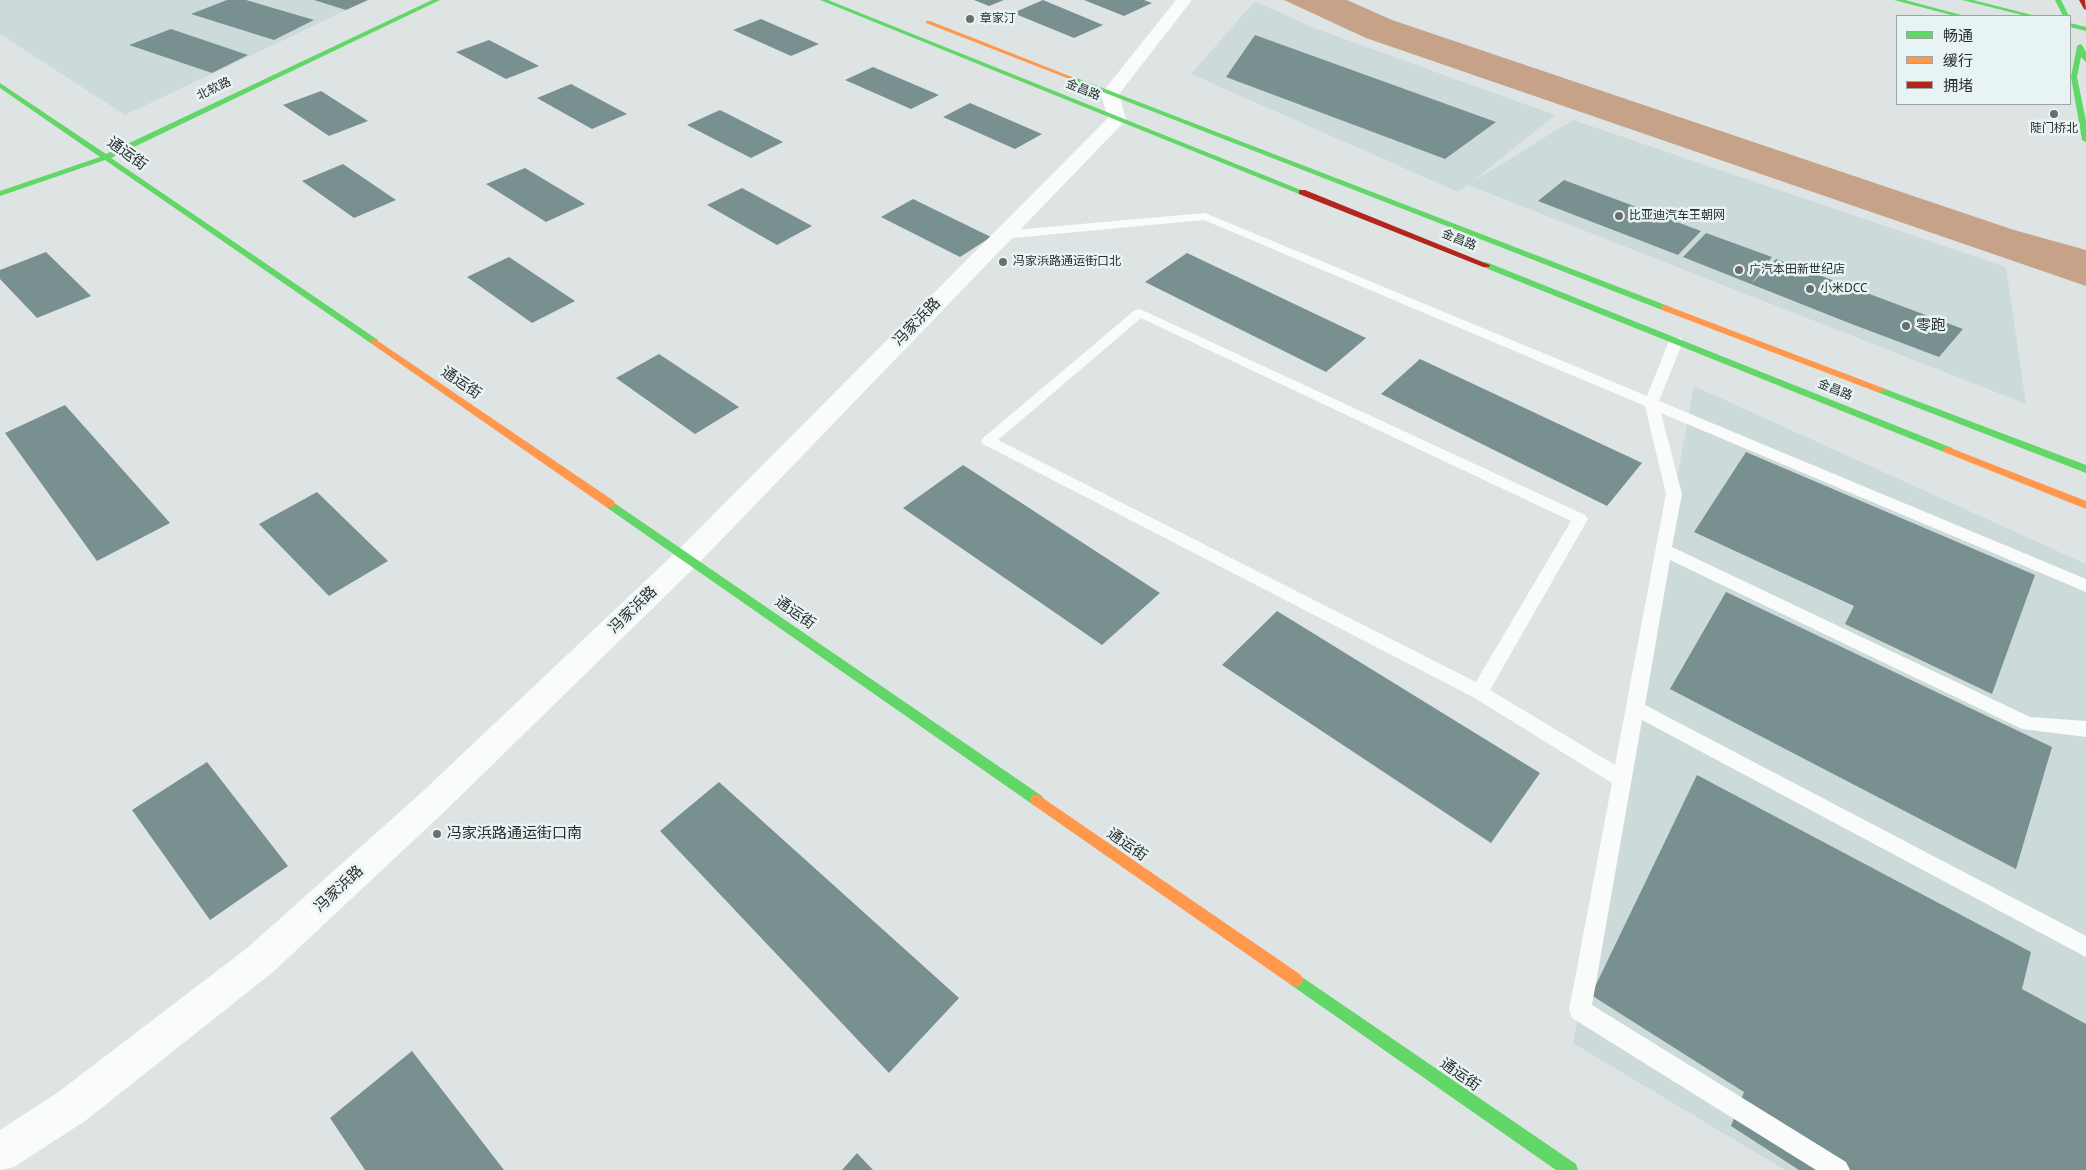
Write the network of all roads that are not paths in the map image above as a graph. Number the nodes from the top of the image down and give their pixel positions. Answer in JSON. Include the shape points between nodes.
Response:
{"nodes":[{"id":1,"x":437,"y":0,"type":"edge"},
{"id":2,"x":822,"y":0,"type":"edge"},
{"id":3,"x":1184,"y":0,"type":"edge"},
{"id":4,"x":1897,"y":0,"type":"edge"},
{"id":5,"x":1965,"y":0,"type":"edge"},
{"id":6,"x":2058,"y":0,"type":"edge"},
{"id":7,"x":2082,"y":0,"type":"edge"},
{"id":8,"x":2086,"y":8,"type":"edge"},
{"id":9,"x":1958,"y":15,"type":"edge"},
{"id":10,"x":2029,"y":15,"type":"edge"},
{"id":11,"x":2066,"y":15,"type":"edge"},
{"id":12,"x":915,"y":17,"type":"dead end"},
{"id":13,"x":2071,"y":25,"type":"edge"},
{"id":14,"x":2071,"y":27,"type":"edge"},
{"id":15,"x":2086,"y":29,"type":"edge"},
{"id":16,"x":2080,"y":48,"type":"edge"},
{"id":17,"x":2086,"y":60,"type":"edge"},
{"id":18,"x":0,"y":84,"type":"edge"},
{"id":19,"x":1114,"y":106,"type":"junction"},
{"id":20,"x":2086,"y":140,"type":"edge"},
{"id":21,"x":97,"y":145,"type":"junction"},
{"id":22,"x":74,"y":154,"type":"dead end"},
{"id":23,"x":104,"y":158,"type":"junction"},
{"id":24,"x":0,"y":194,"type":"edge"},
{"id":25,"x":1003,"y":235,"type":"junction"},
{"id":26,"x":1676,"y":341,"type":"junction"},
{"id":27,"x":1650,"y":403,"type":"junction"},
{"id":28,"x":2086,"y":468,"type":"edge"},
{"id":29,"x":2086,"y":505,"type":"edge"},
{"id":30,"x":1664,"y":550,"type":"junction"},
{"id":31,"x":688,"y":556,"type":"junction"},
{"id":32,"x":2086,"y":586,"type":"edge"},
{"id":33,"x":1479,"y":692,"type":"junction"},
{"id":34,"x":1635,"y":708,"type":"junction"},
{"id":35,"x":2086,"y":730,"type":"edge"},
{"id":36,"x":1622,"y":779,"type":"junction"},
{"id":37,"x":2086,"y":947,"type":"edge"},
{"id":38,"x":0,"y":1153,"type":"edge"},
{"id":39,"x":1570,"y":1170,"type":"edge"},
{"id":40,"x":1838,"y":1170,"type":"edge"}],
"edges":[{"from":1,"to":23,"type":"main road","name":"北软路"},
{"from":2,"to":19,"type":"main road","name":"金昌路"},
{"from":3,"to":19,"type":"street","name":"冯家浜路"},
{"from":4,"to":9,"type":"main road"},
{"from":5,"to":10,"type":"main road"},
{"from":6,"to":11,"type":"main road"},
{"from":7,"to":8,"type":"main road"},
{"from":12,"to":19,"type":"main road","name":"金昌路"},
{"from":13,"to":15,"type":"main road"},
{"from":14,"to":16,"type":"main road"},
{"from":16,"to":17,"type":"main road"},
{"from":16,"to":20,"type":"main road","via":[[2074,77]]},
{"from":18,"to":21,"type":"main road","name":"通运街"},
{"from":19,"to":25,"type":"street","name":"冯家浜路"},
{"from":19,"to":26,"type":"main road","name":"金昌路"},
{"from":19,"to":28,"type":"main road","name":"金昌路"},
{"from":21,"to":22,"type":"main road"},
{"from":21,"to":23,"type":"main road","name":"通运街"},
{"from":23,"to":24,"type":"main road","name":"北软路"},
{"from":23,"to":31,"type":"main road","name":"通运街"},
{"from":25,"to":27,"type":"lane","via":[[1204,216]]},
{"from":25,"to":31,"type":"street","name":"冯家浜路"},
{"from":26,"to":27,"type":"lane"},
{"from":26,"to":29,"type":"main road","name":"金昌路"},
{"from":27,"to":30,"type":"lane","via":[[1674,494]]},
{"from":27,"to":32,"type":"lane"},
{"from":30,"to":34,"type":"lane"},
{"from":30,"to":35,"type":"lane","via":[[2028,724]]},
{"from":31,"to":38,"type":"street","name":"冯家浜路","via":[[432,803],[260,960],[71,1107]]},
{"from":31,"to":39,"type":"main road","name":"通运街"},
{"from":33,"to":33,"type":"lane","via":[[1580,519],[1140,313],[988,441]]},
{"from":33,"to":36,"type":"lane"},
{"from":34,"to":36,"type":"lane"},
{"from":34,"to":37,"type":"lane"},
{"from":36,"to":40,"type":"lane","via":[[1580,1010]]}]}
